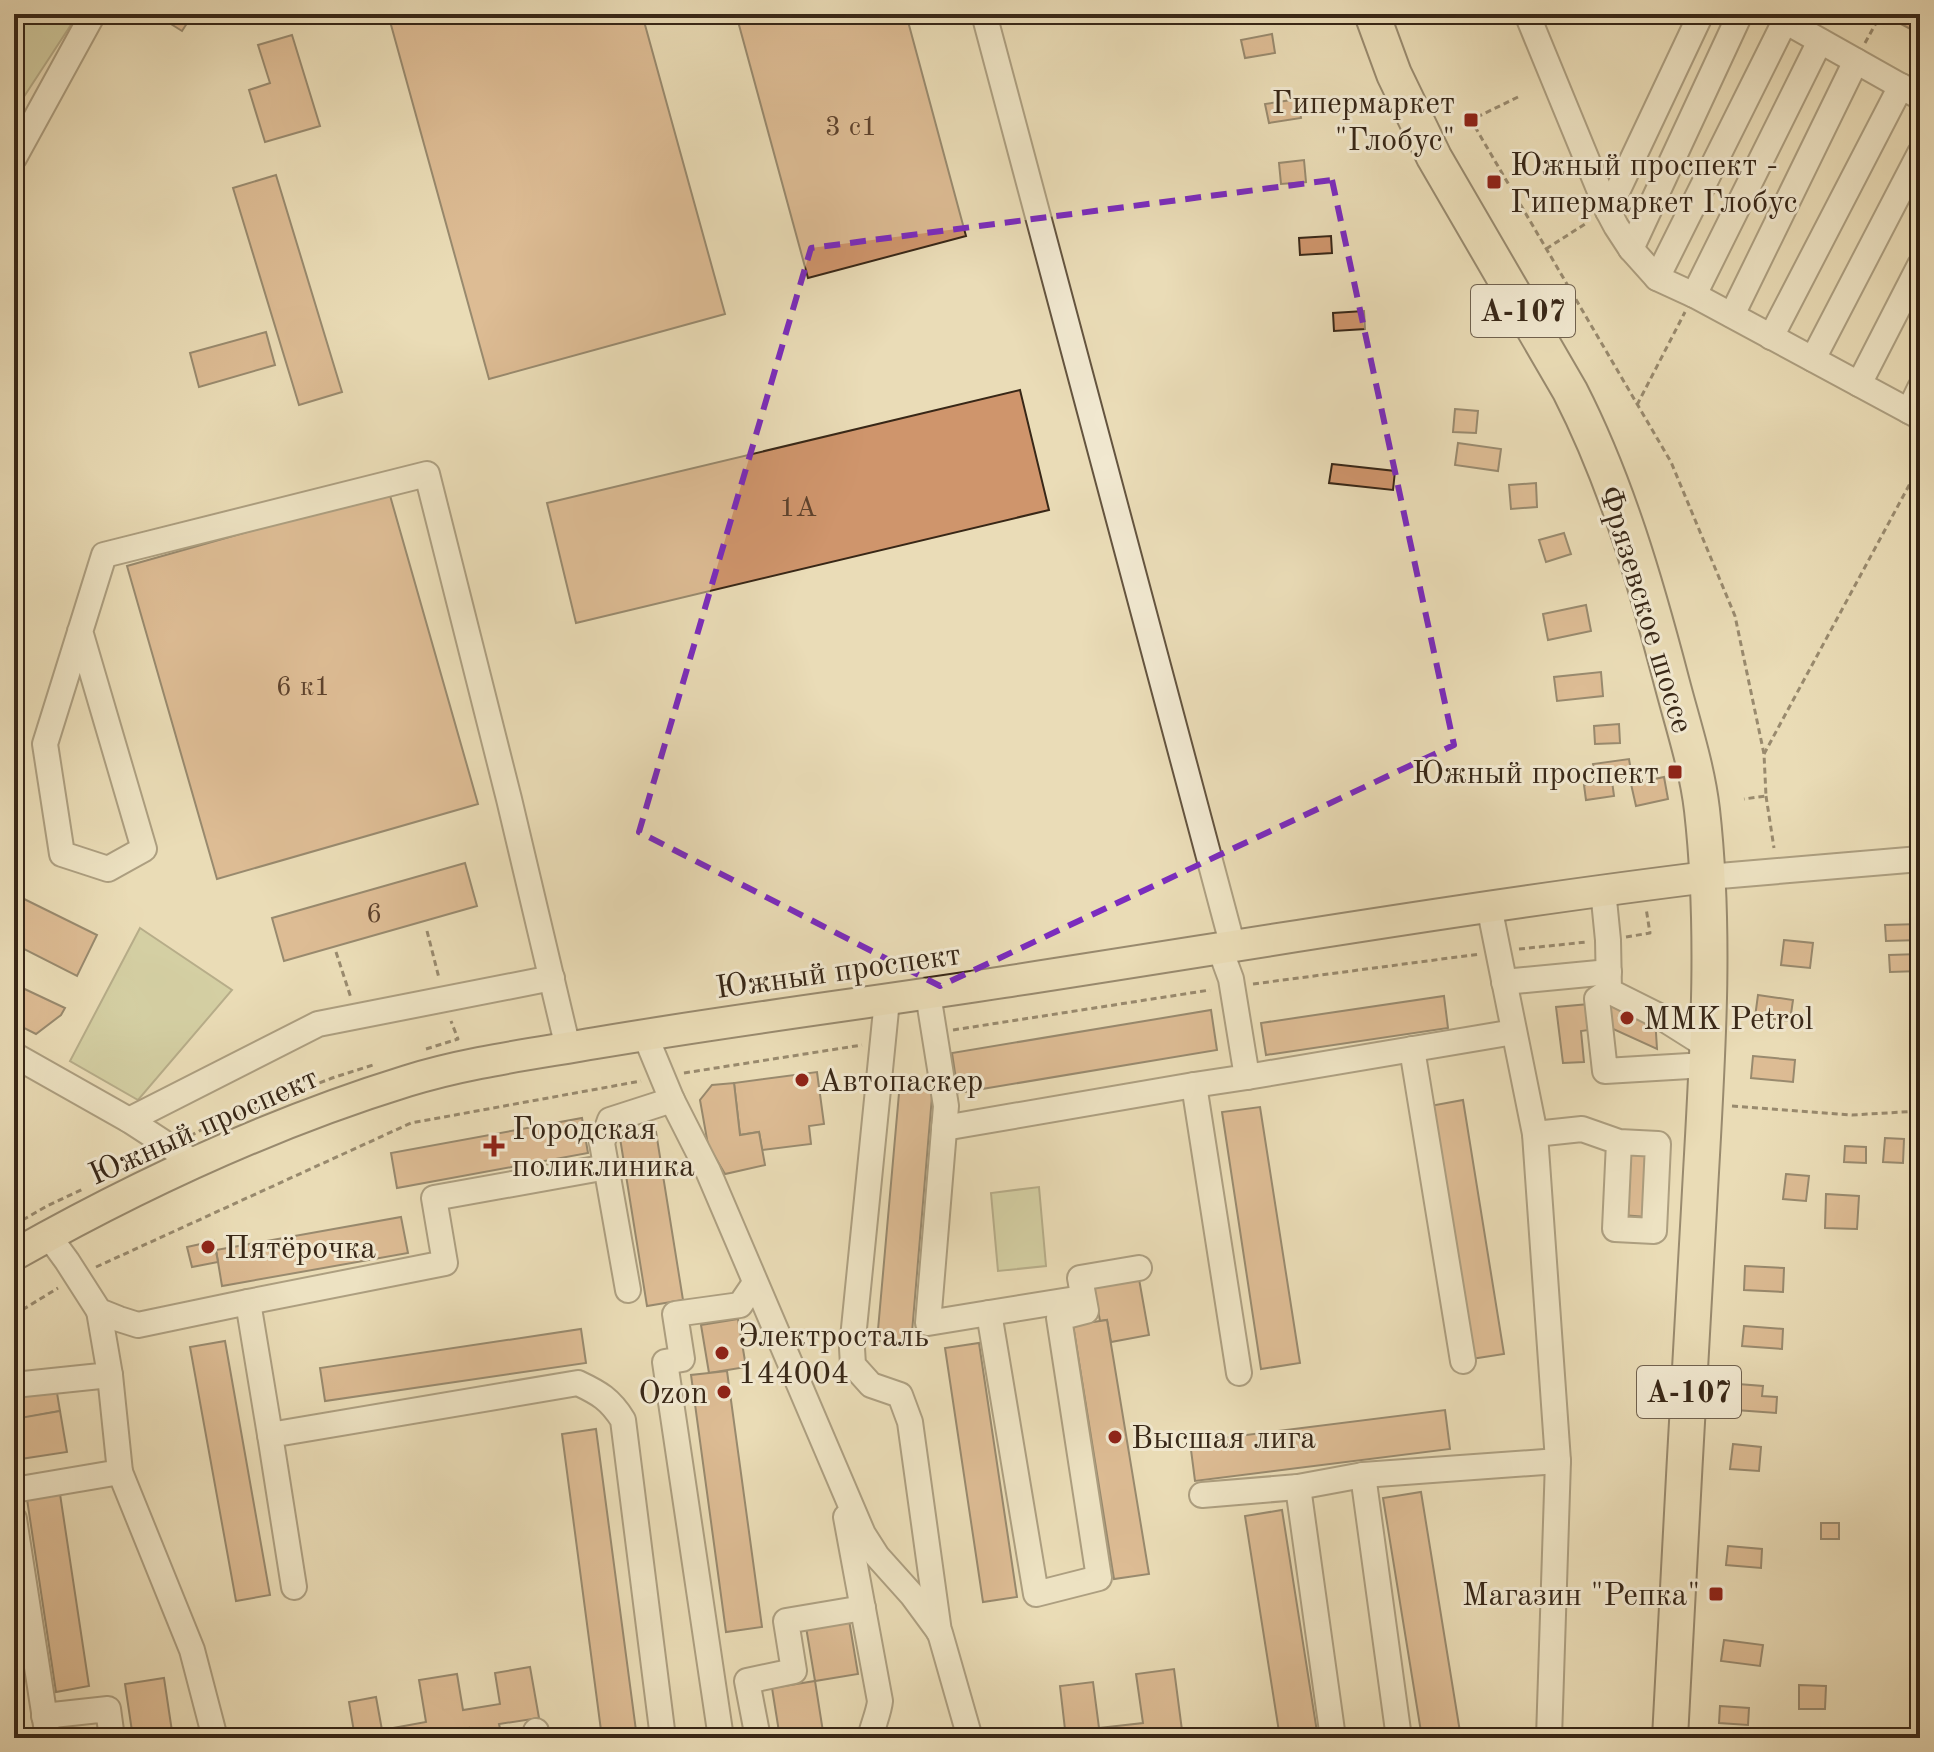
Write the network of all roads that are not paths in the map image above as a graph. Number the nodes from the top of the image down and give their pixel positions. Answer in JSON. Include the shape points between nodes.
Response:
{"nodes":[{"id":1,"x":93,"y":14,"type":"edge"},
{"id":2,"x":984,"y":14,"type":"edge"},
{"id":3,"x":1372,"y":14,"type":"edge"},
{"id":4,"x":1527,"y":14,"type":"edge"},
{"id":5,"x":1701,"y":14,"type":"edge"},
{"id":6,"x":1740,"y":14,"type":"edge"},
{"id":7,"x":1779,"y":18,"type":"edge"},
{"id":8,"x":1820,"y":41,"type":"junction"},
{"id":9,"x":1856,"y":61,"type":"junction"},
{"id":10,"x":1910,"y":91,"type":"edge"},
{"id":11,"x":1920,"y":153,"type":"edge"},
{"id":12,"x":14,"y":158,"type":"edge"},
{"id":13,"x":1608,"y":211,"type":"junction"},
{"id":14,"x":1631,"y":249,"type":"junction"},
{"id":15,"x":1920,"y":265,"type":"edge"},
{"id":16,"x":1657,"y":278,"type":"junction"},
{"id":17,"x":1694,"y":295,"type":"junction"},
{"id":18,"x":1732,"y":315,"type":"junction"},
{"id":19,"x":1771,"y":337,"type":"junction"},
{"id":20,"x":1813,"y":359,"type":"junction"},
{"id":21,"x":1859,"y":384,"type":"junction"},
{"id":22,"x":1920,"y":388,"type":"edge"},
{"id":23,"x":1914,"y":414,"type":"edge"},
{"id":24,"x":80,"y":631,"type":"junction"},
{"id":25,"x":1920,"y":859,"type":"edge"},
{"id":26,"x":1708,"y":877,"type":"junction"},
{"id":27,"x":1603,"y":890,"type":"junction"},
{"id":28,"x":1489,"y":906,"type":"junction"},
{"id":29,"x":1227,"y":948,"type":"junction"},
{"id":30,"x":552,"y":978,"type":"junction"},
{"id":31,"x":1504,"y":982,"type":"junction"},
{"id":32,"x":1609,"y":982,"type":"junction"},
{"id":33,"x":928,"y":994,"type":"junction"},
{"id":34,"x":887,"y":1000,"type":"junction"},
{"id":35,"x":1514,"y":1032,"type":"junction"},
{"id":36,"x":645,"y":1035,"type":"junction"},
{"id":37,"x":568,"y":1048,"type":"junction"},
{"id":38,"x":1412,"y":1049,"type":"junction"},
{"id":39,"x":14,"y":1055,"type":"edge"},
{"id":40,"x":1706,"y":1056,"type":"junction"},
{"id":41,"x":1247,"y":1077,"type":"junction"},
{"id":42,"x":1194,"y":1085,"type":"junction"},
{"id":43,"x":672,"y":1100,"type":"junction"},
{"id":44,"x":129,"y":1120,"type":"junction"},
{"id":45,"x":944,"y":1128,"type":"junction"},
{"id":46,"x":1535,"y":1134,"type":"junction"},
{"id":47,"x":1619,"y":1142,"type":"dead end"},
{"id":48,"x":195,"y":1163,"type":"junction"},
{"id":49,"x":607,"y":1167,"type":"junction"},
{"id":50,"x":48,"y":1235,"type":"junction"},
{"id":51,"x":14,"y":1255,"type":"edge"},
{"id":52,"x":1139,"y":1268,"type":"dead end"},
{"id":53,"x":755,"y":1283,"type":"junction"},
{"id":54,"x":628,"y":1290,"type":"dead end"},
{"id":55,"x":1083,"y":1297,"type":"junction"},
{"id":56,"x":248,"y":1302,"type":"junction"},
{"id":57,"x":99,"y":1311,"type":"junction"},
{"id":58,"x":989,"y":1313,"type":"junction"},
{"id":59,"x":1463,"y":1361,"type":"dead end"},
{"id":60,"x":1239,"y":1373,"type":"dead end"},
{"id":61,"x":110,"y":1375,"type":"junction"},
{"id":62,"x":14,"y":1385,"type":"edge"},
{"id":63,"x":270,"y":1435,"type":"junction"},
{"id":64,"x":1558,"y":1461,"type":"junction"},
{"id":65,"x":120,"y":1472,"type":"junction"},
{"id":66,"x":1363,"y":1475,"type":"junction"},
{"id":67,"x":840,"y":1483,"type":"junction"},
{"id":68,"x":1298,"y":1487,"type":"junction"},
{"id":69,"x":14,"y":1490,"type":"edge"},
{"id":70,"x":1202,"y":1495,"type":"dead end"},
{"id":71,"x":14,"y":1519,"type":"edge"},
{"id":72,"x":294,"y":1587,"type":"dead end"},
{"id":73,"x":863,"y":1608,"type":"junction"},
{"id":74,"x":940,"y":1633,"type":"junction"},
{"id":75,"x":46,"y":1727,"type":"edge"},
{"id":76,"x":112,"y":1738,"type":"edge"},
{"id":77,"x":215,"y":1738,"type":"edge"},
{"id":78,"x":663,"y":1738,"type":"edge"},
{"id":79,"x":721,"y":1738,"type":"edge"},
{"id":80,"x":758,"y":1738,"type":"edge"},
{"id":81,"x":870,"y":1738,"type":"edge"},
{"id":82,"x":970,"y":1738,"type":"edge"},
{"id":83,"x":1333,"y":1738,"type":"edge"},
{"id":84,"x":1399,"y":1738,"type":"edge"},
{"id":85,"x":1549,"y":1738,"type":"edge"},
{"id":86,"x":1670,"y":1738,"type":"edge"}],
"edges":[{"from":1,"to":12,"type":"street"},
{"from":2,"to":29,"type":"street"},
{"from":3,"to":26,"type":"highway","name":"Фрязевское шоссе","number":"А-107","via":[[1434,157],[1570,391],[1602,462],[1655,618],[1688,746]]},
{"from":4,"to":13,"type":"street"},
{"from":5,"to":13,"type":"street"},
{"from":6,"to":14,"type":"street"},
{"from":7,"to":8,"type":"street"},
{"from":7,"to":16,"type":"street"},
{"from":8,"to":9,"type":"street"},
{"from":8,"to":17,"type":"street"},
{"from":9,"to":10,"type":"street"},
{"from":9,"to":18,"type":"street"},
{"from":10,"to":19,"type":"street"},
{"from":11,"to":20,"type":"street"},
{"from":13,"to":14,"type":"street"},
{"from":14,"to":16,"type":"street"},
{"from":15,"to":21,"type":"street"},
{"from":16,"to":17,"type":"street"},
{"from":17,"to":18,"type":"street"},
{"from":18,"to":19,"type":"street"},
{"from":19,"to":20,"type":"street"},
{"from":20,"to":21,"type":"street"},
{"from":21,"to":23,"type":"street"},
{"from":22,"to":23,"type":"street"},
{"from":24,"to":24,"type":"street","via":[[45,744],[62,854],[108,869],[144,849]]},
{"from":24,"to":30,"type":"street","via":[[104,555],[427,474]]},
{"from":25,"to":26,"type":"street"},
{"from":26,"to":27,"type":"main road","name":"Южный проспект"},
{"from":26,"to":40,"type":"highway","name":"Фрязевское шоссе","number":"А-107"},
{"from":27,"to":28,"type":"main road","name":"Южный проспект"},
{"from":27,"to":32,"type":"street"},
{"from":28,"to":29,"type":"main road","name":"Южный проспект"},
{"from":28,"to":31,"type":"street"},
{"from":29,"to":33,"type":"main road","name":"Южный проспект"},
{"from":29,"to":41,"type":"street"},
{"from":30,"to":37,"type":"street"},
{"from":30,"to":44,"type":"street","via":[[318,1024]]},
{"from":31,"to":32,"type":"street"},
{"from":31,"to":35,"type":"street"},
{"from":32,"to":40,"type":"street"},
{"from":32,"to":40,"type":"street","via":[[1597,999],[1605,1071]]},
{"from":33,"to":34,"type":"main road","name":"Южный проспект"},
{"from":33,"to":45,"type":"street","via":[[946,1106]]},
{"from":34,"to":36,"type":"main road","name":"Южный проспект"},
{"from":34,"to":74,"type":"street","via":[[853,1365],[871,1385],[900,1395],[910,1422]]},
{"from":35,"to":38,"type":"street"},
{"from":35,"to":46,"type":"street"},
{"from":36,"to":37,"type":"main road","name":"Южный проспект"},
{"from":36,"to":43,"type":"street"},
{"from":37,"to":48,"type":"main road","name":"Южный проспект","via":[[409,1080]]},
{"from":38,"to":41,"type":"street"},
{"from":38,"to":59,"type":"street"},
{"from":39,"to":44,"type":"street"},
{"from":40,"to":86,"type":"highway","name":"Фрязевское шоссе","number":"А-107"},
{"from":41,"to":42,"type":"street"},
{"from":42,"to":45,"type":"street"},
{"from":42,"to":60,"type":"street"},
{"from":43,"to":49,"type":"street","via":[[610,1120],[602,1143]]},
{"from":43,"to":53,"type":"street"},
{"from":44,"to":48,"type":"street"},
{"from":45,"to":58,"type":"street","via":[[928,1323]]},
{"from":46,"to":47,"type":"street","via":[[1582,1129]]},
{"from":46,"to":64,"type":"street"},
{"from":48,"to":50,"type":"main road","name":"Южный проспект"},
{"from":49,"to":54,"type":"street"},
{"from":49,"to":56,"type":"street","via":[[434,1198],[445,1263]]},
{"from":50,"to":51,"type":"main road","name":"Южный проспект"},
{"from":50,"to":57,"type":"street"},
{"from":52,"to":55,"type":"street","via":[[1080,1278]]},
{"from":53,"to":67,"type":"street"},
{"from":53,"to":79,"type":"street","via":[[740,1305],[675,1314],[682,1359],[665,1362]]},
{"from":55,"to":58,"type":"street"},
{"from":55,"to":58,"type":"street","via":[[1086,1311],[1059,1318],[1099,1578],[1036,1594]]},
{"from":56,"to":57,"type":"street","via":[[138,1325]]},
{"from":56,"to":63,"type":"street"},
{"from":57,"to":61,"type":"street"},
{"from":61,"to":62,"type":"street"},
{"from":61,"to":65,"type":"street"},
{"from":63,"to":72,"type":"street"},
{"from":63,"to":78,"type":"street","via":[[578,1383],[601,1394],[623,1420]]},
{"from":64,"to":66,"type":"street"},
{"from":64,"to":85,"type":"street"},
{"from":65,"to":69,"type":"street"},
{"from":65,"to":77,"type":"street","via":[[192,1650]]},
{"from":66,"to":68,"type":"street"},
{"from":66,"to":84,"type":"street"},
{"from":67,"to":73,"type":"street"},
{"from":67,"to":74,"type":"street","via":[[877,1556]]},
{"from":68,"to":70,"type":"street"},
{"from":68,"to":83,"type":"street"},
{"from":71,"to":75,"type":"street"},
{"from":73,"to":80,"type":"street","via":[[786,1621],[794,1671],[747,1681]]},
{"from":73,"to":81,"type":"street","via":[[880,1701]]},
{"from":74,"to":82,"type":"street"},
{"from":75,"to":76,"type":"street","via":[[108,1709]]}]}
